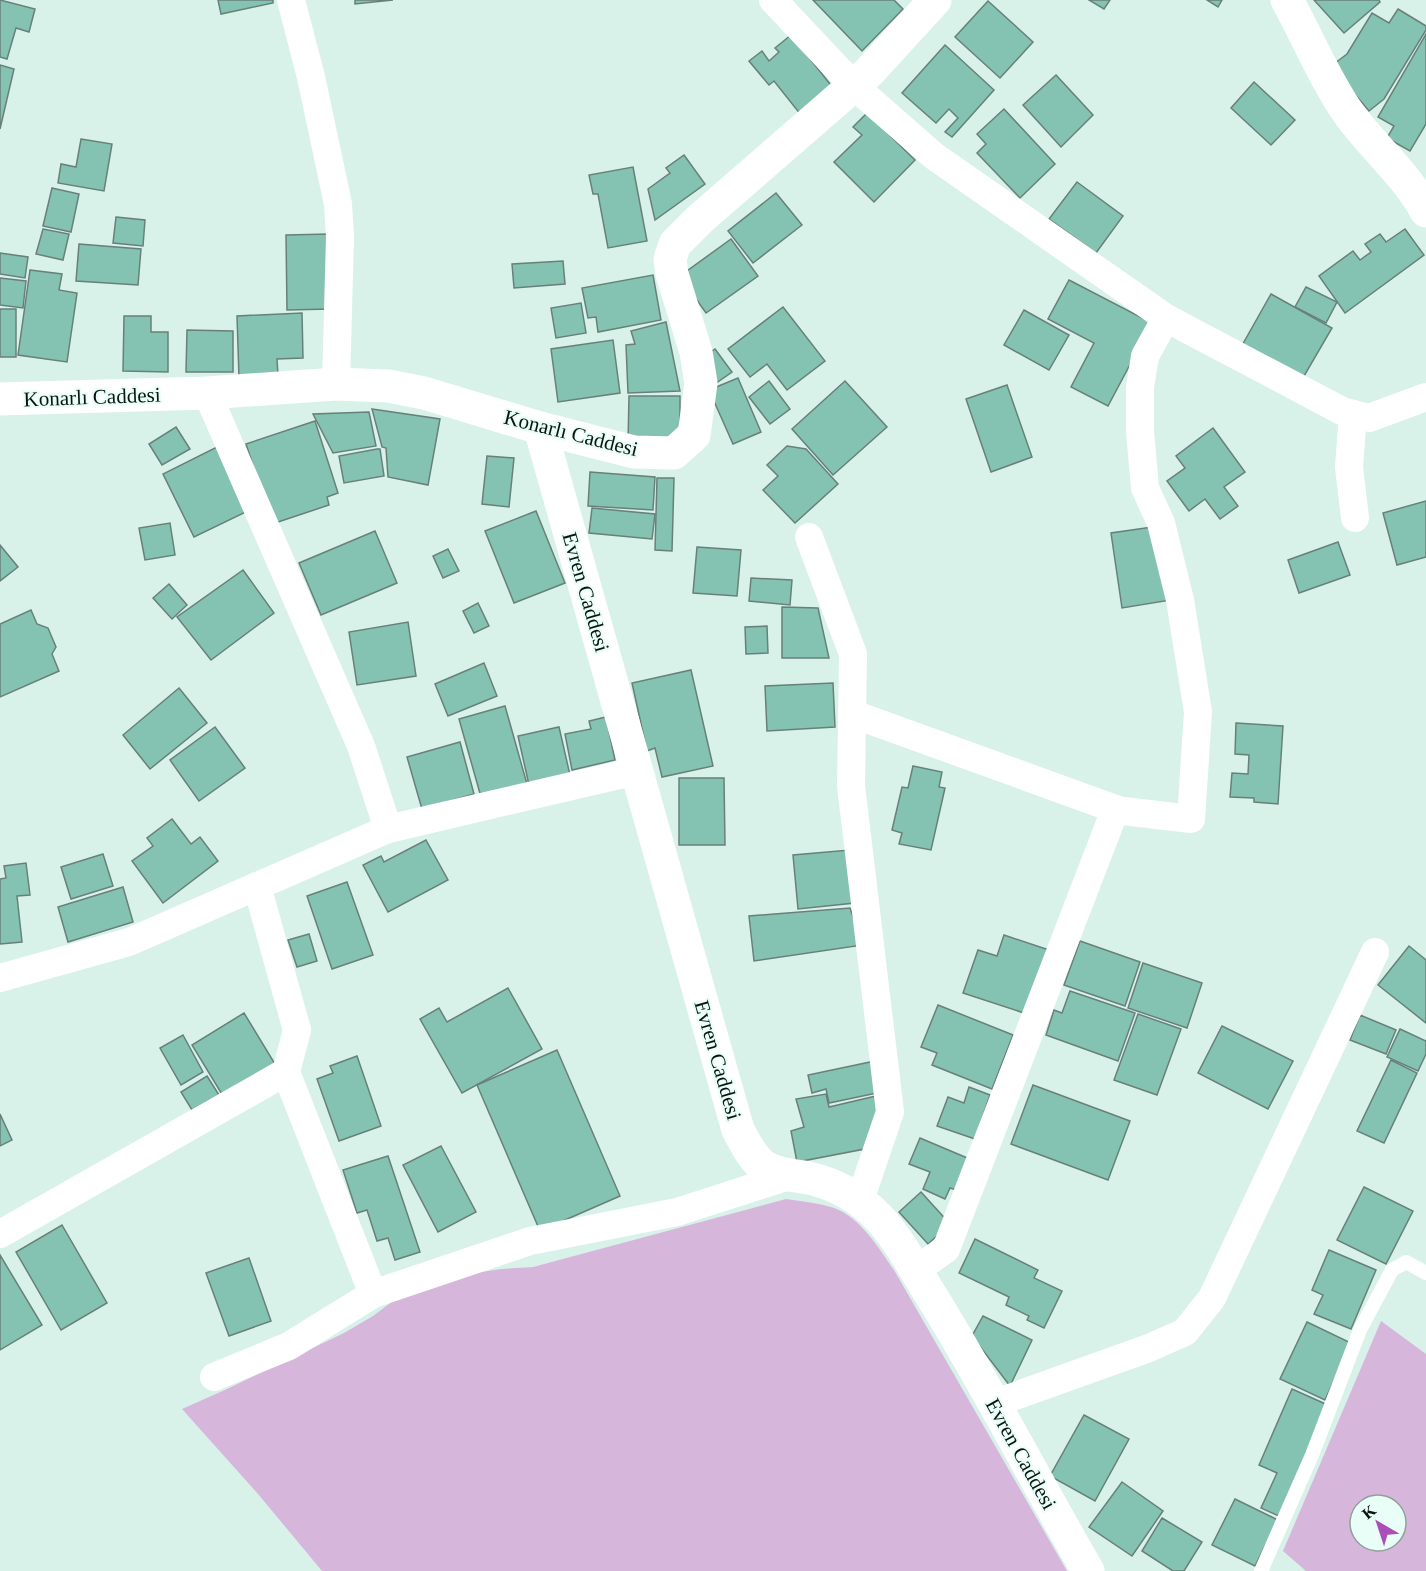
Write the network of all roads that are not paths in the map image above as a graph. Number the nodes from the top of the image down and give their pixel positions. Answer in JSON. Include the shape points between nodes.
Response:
{"nodes":[{"id":1,"x":291,"y":0,"type":"edge"},
{"id":2,"x":773,"y":0,"type":"edge"},
{"id":3,"x":935,"y":0,"type":"edge"},
{"id":4,"x":1287,"y":0,"type":"edge"},
{"id":5,"x":853,"y":85,"type":"junction"},
{"id":6,"x":1426,"y":211,"type":"edge"},
{"id":7,"x":1166,"y":318,"type":"junction"},
{"id":8,"x":336,"y":384,"type":"junction"},
{"id":9,"x":207,"y":393,"type":"junction"},
{"id":10,"x":1426,"y":397,"type":"edge"},
{"id":11,"x":0,"y":399,"type":"edge"},
{"id":12,"x":1353,"y":414,"type":"junction"},
{"id":13,"x":540,"y":428,"type":"junction"},
{"id":14,"x":1355,"y":518,"type":"dead end"},
{"id":15,"x":809,"y":537,"type":"dead end"},
{"id":16,"x":852,"y":714,"type":"junction"},
{"id":17,"x":636,"y":771,"type":"junction"},
{"id":18,"x":1121,"y":811,"type":"junction"},
{"id":19,"x":388,"y":829,"type":"junction"},
{"id":20,"x":257,"y":886,"type":"junction"},
{"id":21,"x":1375,"y":952,"type":"dead end"},
{"id":22,"x":0,"y":978,"type":"edge"},
{"id":23,"x":286,"y":1072,"type":"junction"},
{"id":24,"x":789,"y":1176,"type":"junction"},
{"id":25,"x":860,"y":1200,"type":"junction"},
{"id":26,"x":0,"y":1234,"type":"edge"},
{"id":27,"x":915,"y":1271,"type":"junction"},
{"id":28,"x":1426,"y":1273,"type":"edge"},
{"id":29,"x":373,"y":1294,"type":"junction"},
{"id":30,"x":214,"y":1377,"type":"dead end"},
{"id":31,"x":993,"y":1404,"type":"junction"},
{"id":32,"x":1088,"y":1571,"type":"edge"},
{"id":33,"x":1261,"y":1571,"type":"edge"}],
"edges":[{"from":1,"to":8,"type":"street","via":[[338,204]]},
{"from":2,"to":5,"type":"street"},
{"from":3,"to":5,"type":"street","name":"Konarlı Caddesi"},
{"from":4,"to":6,"type":"street","via":[[1349,114],[1418,195]]},
{"from":5,"to":7,"type":"street","via":[[934,156]]},
{"from":5,"to":13,"type":"street","name":"Konarlı Caddesi","via":[[675,244],[670,259],[672,274],[696,352],[701,383],[694,435],[674,453],[634,452]]},
{"from":7,"to":12,"type":"street"},
{"from":7,"to":18,"type":"street","via":[[1144,356],[1140,431],[1145,488],[1161,523],[1180,600],[1198,712],[1191,819]]},
{"from":8,"to":9,"type":"street","name":"Konarlı Caddesi"},
{"from":8,"to":13,"type":"street","name":"Konarlı Caddesi","via":[[415,391]]},
{"from":9,"to":11,"type":"street","name":"Konarlı Caddesi"},
{"from":9,"to":19,"type":"street","via":[[362,746]]},
{"from":10,"to":12,"type":"street","via":[[1370,418]]},
{"from":12,"to":14,"type":"street","via":[[1349,467]]},
{"from":13,"to":17,"type":"street","name":"Evren Caddesi"},
{"from":15,"to":16,"type":"street","via":[[853,654]]},
{"from":16,"to":18,"type":"street"},
{"from":16,"to":25,"type":"street","via":[[851,786],[890,1112]]},
{"from":17,"to":19,"type":"street"},
{"from":17,"to":24,"type":"street","name":"Evren Caddesi","via":[[738,1130],[763,1166]]},
{"from":18,"to":27,"type":"street","via":[[1115,810],[946,1249]]},
{"from":19,"to":20,"type":"street"},
{"from":20,"to":22,"type":"street","via":[[129,942]]},
{"from":20,"to":23,"type":"street","via":[[297,1030]]},
{"from":21,"to":31,"type":"street","via":[[1212,1298],[1185,1332]]},
{"from":23,"to":26,"type":"street"},
{"from":23,"to":29,"type":"street"},
{"from":24,"to":25,"type":"street","name":"Evren Caddesi","via":[[834,1186]]},
{"from":24,"to":29,"type":"street","via":[[677,1212],[530,1241]]},
{"from":25,"to":27,"type":"street","name":"Evren Caddesi","via":[[880,1219]]},
{"from":27,"to":31,"type":"street","name":"Evren Caddesi"},
{"from":28,"to":33,"type":"lane","via":[[1406,1262],[1392,1270],[1381,1288]]},
{"from":29,"to":30,"type":"street","via":[[289,1346]]},
{"from":31,"to":32,"type":"street","name":"Evren Caddesi"}]}
